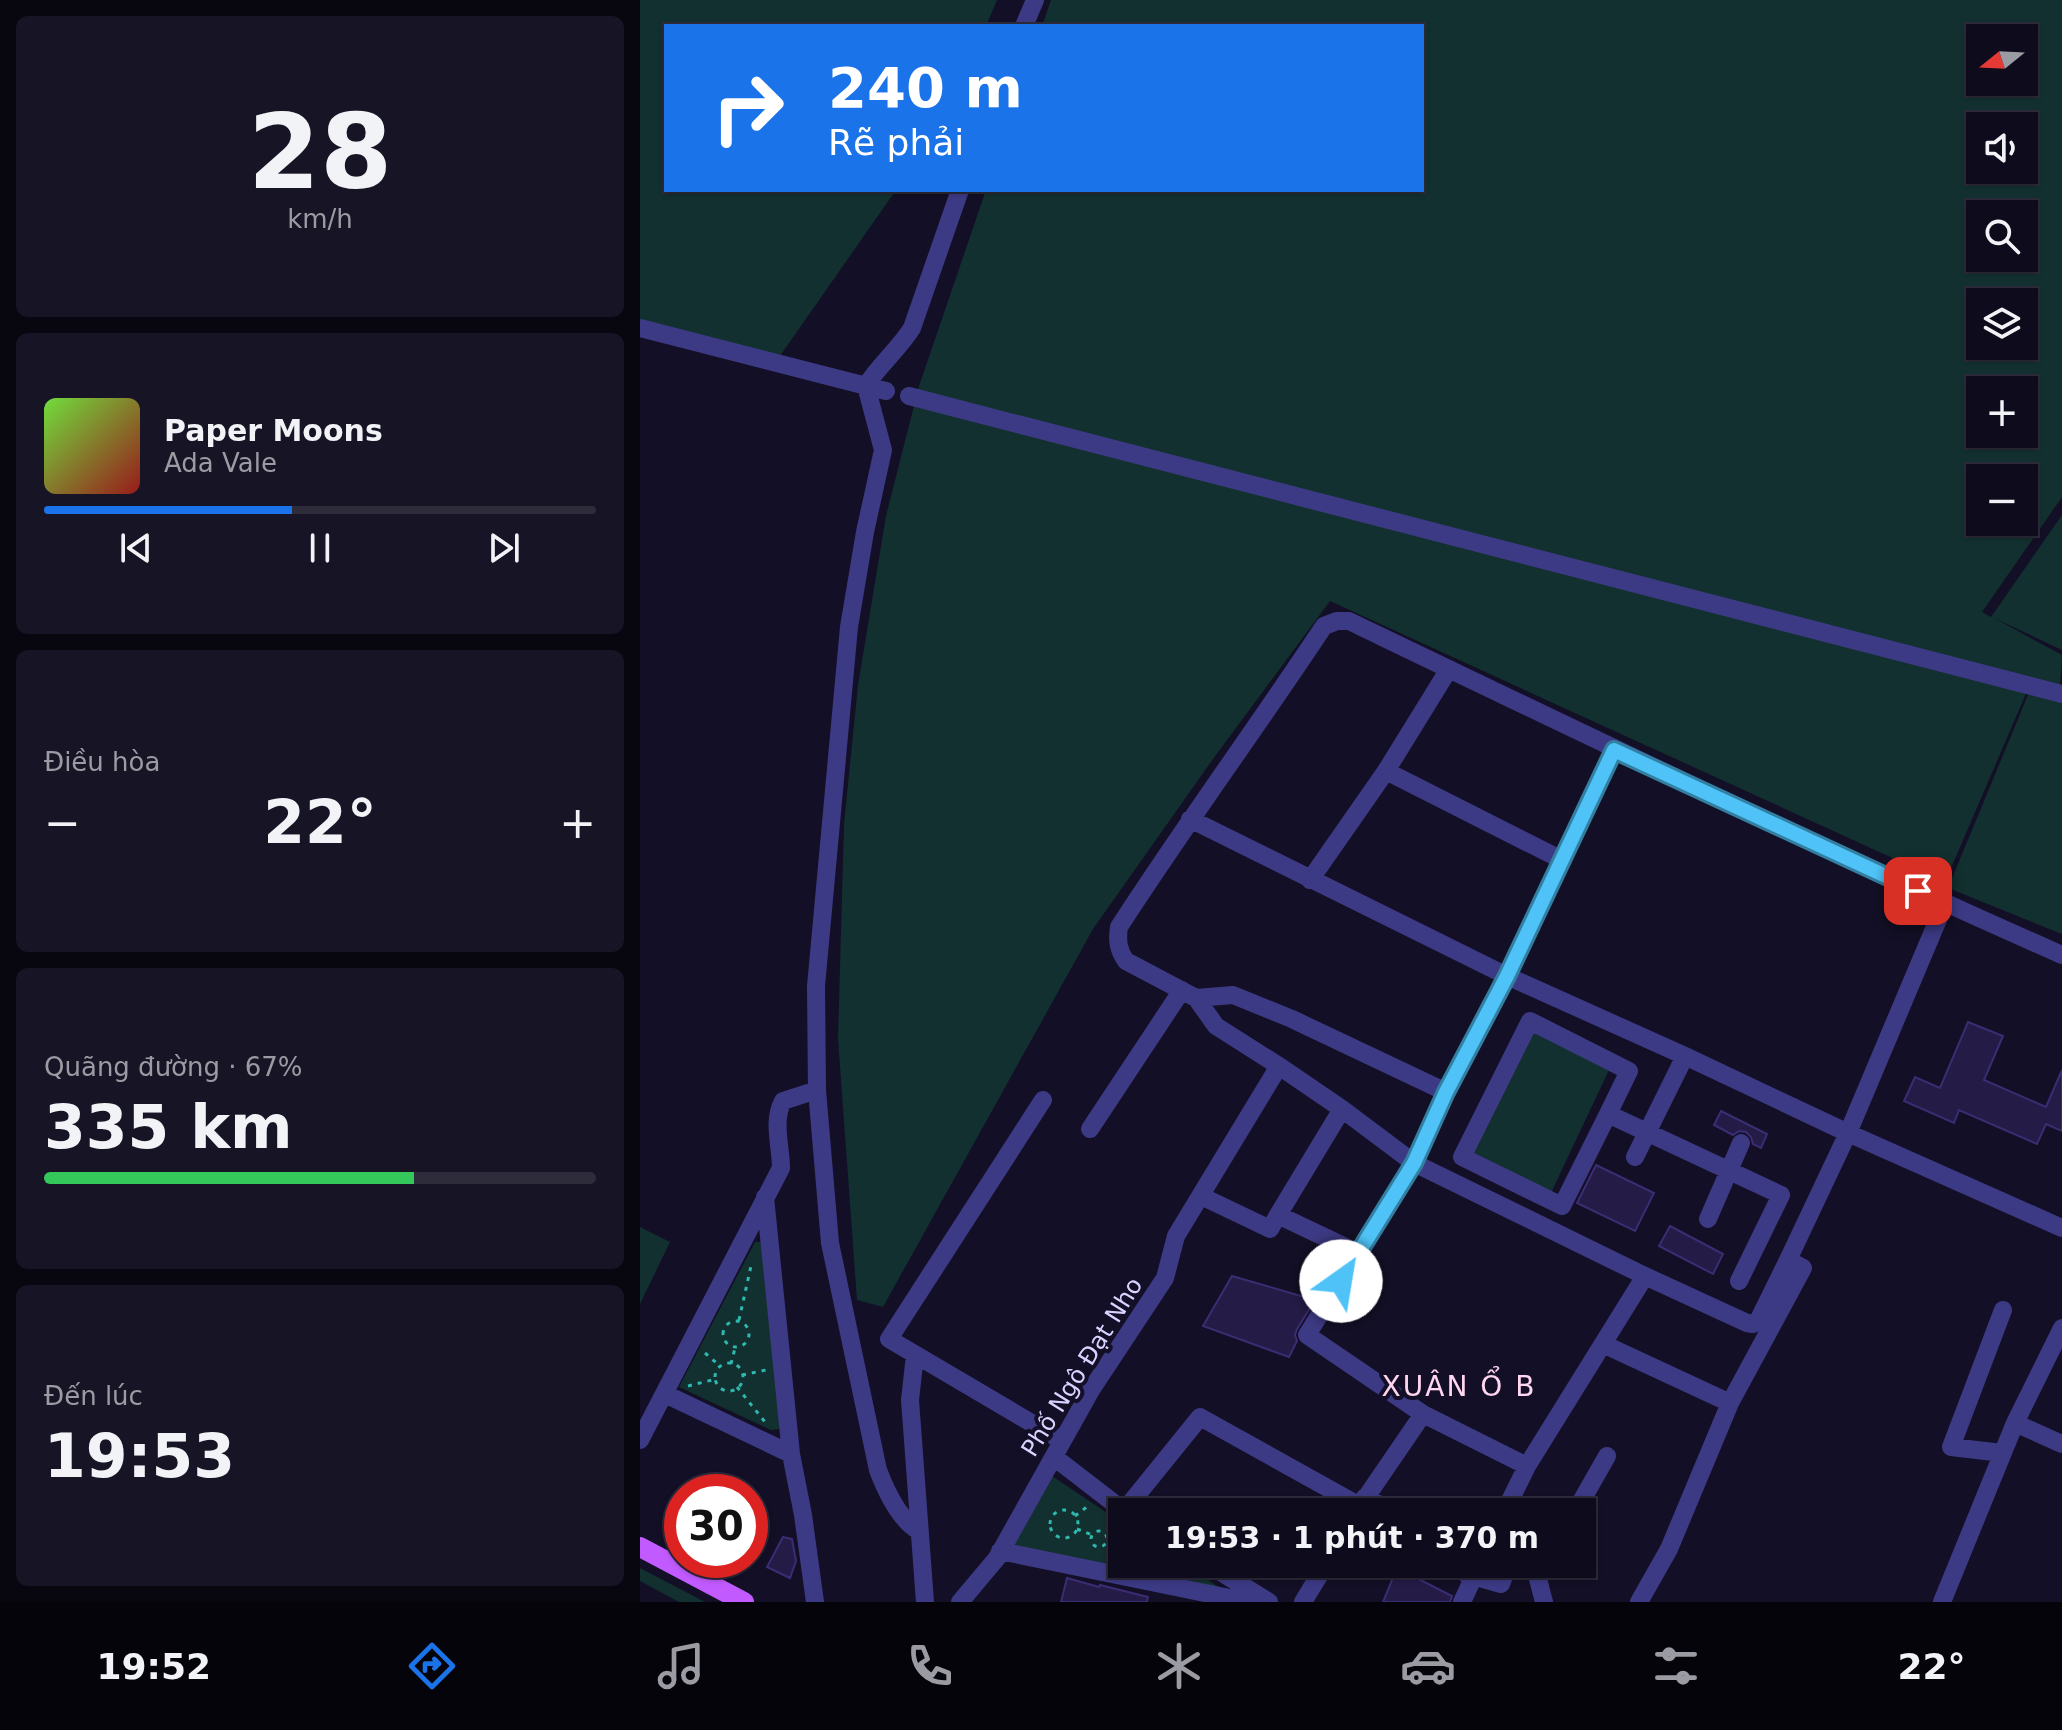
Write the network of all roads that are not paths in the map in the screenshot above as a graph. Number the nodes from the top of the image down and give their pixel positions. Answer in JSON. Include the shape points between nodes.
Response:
{"nodes":[{"id":1,"x":1035,"y":0,"type":"edge"},
{"id":2,"x":1025,"y":24,"type":"edge"},
{"id":3,"x":959,"y":192,"type":"edge"},
{"id":4,"x":640,"y":328,"type":"edge"},
{"id":5,"x":866,"y":386,"type":"junction"},
{"id":6,"x":886,"y":391,"type":"dead end"},
{"id":7,"x":909,"y":396,"type":"dead end"},
{"id":8,"x":1449,"y":669,"type":"junction"},
{"id":9,"x":2062,"y":694,"type":"edge"},
{"id":10,"x":1614,"y":750,"type":"junction"},
{"id":11,"x":1386,"y":771,"type":"junction"},
{"id":12,"x":1190,"y":819,"type":"junction"},
{"id":13,"x":1562,"y":860,"type":"junction"},
{"id":14,"x":1310,"y":880,"type":"junction"},
{"id":15,"x":1945,"y":903,"type":"junction"},
{"id":16,"x":2062,"y":955,"type":"edge"},
{"id":17,"x":1507,"y":976,"type":"junction"},
{"id":18,"x":1189,"y":994,"type":"junction"},
{"id":19,"x":1685,"y":1056,"type":"junction"},
{"id":20,"x":1279,"y":1066,"type":"junction"},
{"id":21,"x":817,"y":1090,"type":"junction"},
{"id":22,"x":1446,"y":1092,"type":"junction"},
{"id":23,"x":1043,"y":1100,"type":"dead end"},
{"id":24,"x":1342,"y":1109,"type":"junction"},
{"id":25,"x":1608,"y":1114,"type":"junction"},
{"id":26,"x":1090,"y":1129,"type":"dead end"},
{"id":27,"x":1648,"y":1132,"type":"junction"},
{"id":28,"x":1848,"y":1133,"type":"junction"},
{"id":29,"x":1741,"y":1143,"type":"dead end"},
{"id":30,"x":1635,"y":1157,"type":"dead end"},
{"id":31,"x":1414,"y":1163,"type":"junction"},
{"id":32,"x":1729,"y":1170,"type":"junction"},
{"id":33,"x":1201,"y":1196,"type":"junction"},
{"id":34,"x":765,"y":1197,"type":"junction"},
{"id":35,"x":1278,"y":1215,"type":"junction"},
{"id":36,"x":1708,"y":1219,"type":"dead end"},
{"id":37,"x":2062,"y":1228,"type":"edge"},
{"id":38,"x":1358,"y":1253,"type":"junction"},
{"id":39,"x":1788,"y":1260,"type":"junction"},
{"id":40,"x":1645,"y":1276,"type":"junction"},
{"id":41,"x":1739,"y":1281,"type":"dead end"},
{"id":42,"x":2003,"y":1310,"type":"dead end"},
{"id":43,"x":2062,"y":1328,"type":"edge"},
{"id":44,"x":1603,"y":1344,"type":"junction"},
{"id":45,"x":915,"y":1355,"type":"junction"},
{"id":46,"x":671,"y":1391,"type":"junction"},
{"id":47,"x":1730,"y":1403,"type":"junction"},
{"id":48,"x":1423,"y":1414,"type":"junction"},
{"id":49,"x":2015,"y":1423,"type":"junction"},
{"id":50,"x":640,"y":1440,"type":"edge"},
{"id":51,"x":2062,"y":1444,"type":"edge"},
{"id":52,"x":1058,"y":1449,"type":"junction"},
{"id":53,"x":2002,"y":1453,"type":"junction"},
{"id":54,"x":791,"y":1454,"type":"junction"},
{"id":55,"x":1607,"y":1456,"type":"dead end"},
{"id":56,"x":1527,"y":1466,"type":"junction"},
{"id":57,"x":1110,"y":1498,"type":"edge"},
{"id":58,"x":1136,"y":1498,"type":"edge"},
{"id":59,"x":1347,"y":1498,"type":"edge"},
{"id":60,"x":1365,"y":1498,"type":"edge"},
{"id":61,"x":1511,"y":1498,"type":"edge"},
{"id":62,"x":1583,"y":1498,"type":"edge"},
{"id":63,"x":919,"y":1531,"type":"junction"},
{"id":64,"x":640,"y":1547,"type":"edge"},
{"id":65,"x":1000,"y":1551,"type":"junction"},
{"id":66,"x":1230,"y":1578,"type":"edge"},
{"id":67,"x":1318,"y":1578,"type":"edge"},
{"id":68,"x":1469,"y":1578,"type":"edge"},
{"id":69,"x":1488,"y":1578,"type":"edge"},
{"id":70,"x":1503,"y":1578,"type":"edge"},
{"id":71,"x":1539,"y":1578,"type":"edge"},
{"id":72,"x":744,"y":1602,"type":"edge"},
{"id":73,"x":815,"y":1602,"type":"edge"},
{"id":74,"x":925,"y":1602,"type":"edge"},
{"id":75,"x":960,"y":1602,"type":"edge"},
{"id":76,"x":1249,"y":1602,"type":"edge"},
{"id":77,"x":1269,"y":1602,"type":"edge"},
{"id":78,"x":1303,"y":1602,"type":"edge"},
{"id":79,"x":1462,"y":1602,"type":"edge"},
{"id":80,"x":1544,"y":1602,"type":"edge"},
{"id":81,"x":1639,"y":1602,"type":"edge"},
{"id":82,"x":1942,"y":1602,"type":"edge"}],
"edges":[{"from":1,"to":2,"type":"street"},
{"from":3,"to":5,"type":"street","via":[[912,328]]},
{"from":4,"to":5,"type":"street"},
{"from":5,"to":6,"type":"street"},
{"from":5,"to":21,"type":"street","via":[[883,450],[849,627],[816,986]]},
{"from":7,"to":9,"type":"street"},
{"from":8,"to":10,"type":"street"},
{"from":8,"to":11,"type":"street"},
{"from":8,"to":12,"type":"street","via":[[1349,621],[1329,623]]},
{"from":10,"to":13,"type":"street"},
{"from":10,"to":15,"type":"street"},
{"from":11,"to":13,"type":"street"},
{"from":11,"to":14,"type":"street"},
{"from":12,"to":14,"type":"street"},
{"from":12,"to":18,"type":"street","via":[[1119,927],[1117,940],[1126,961]]},
{"from":13,"to":17,"type":"street"},
{"from":14,"to":17,"type":"street"},
{"from":15,"to":16,"type":"street"},
{"from":15,"to":28,"type":"street"},
{"from":17,"to":19,"type":"street"},
{"from":17,"to":22,"type":"street"},
{"from":18,"to":20,"type":"street","via":[[1216,1026]]},
{"from":18,"to":22,"type":"street","via":[[1233,995]]},
{"from":18,"to":26,"type":"street"},
{"from":19,"to":27,"type":"street"},
{"from":19,"to":28,"type":"street"},
{"from":20,"to":24,"type":"street"},
{"from":20,"to":33,"type":"street","name":"Phố Ngô Đạt Nho"},
{"from":21,"to":34,"type":"street","via":[[783,1101],[779,1109],[781,1168]]},
{"from":21,"to":63,"type":"street","via":[[830,1243],[878,1470],[895,1504]]},
{"from":22,"to":31,"type":"street"},
{"from":23,"to":45,"type":"street","via":[[889,1339]]},
{"from":24,"to":31,"type":"street"},
{"from":24,"to":35,"type":"street"},
{"from":25,"to":25,"type":"street","via":[[1562,1206],[1462,1157],[1530,1021],[1629,1071]]},
{"from":25,"to":27,"type":"street"},
{"from":27,"to":30,"type":"street"},
{"from":27,"to":32,"type":"street"},
{"from":28,"to":37,"type":"street"},
{"from":28,"to":39,"type":"street"},
{"from":29,"to":32,"type":"street"},
{"from":31,"to":38,"type":"street"},
{"from":31,"to":40,"type":"street"},
{"from":32,"to":36,"type":"street"},
{"from":32,"to":41,"type":"street","via":[[1781,1195]]},
{"from":33,"to":35,"type":"street","via":[[1270,1229]]},
{"from":33,"to":52,"type":"street","name":"Phố Ngô Đạt Nho","via":[[1176,1236],[1165,1278]]},
{"from":34,"to":46,"type":"street"},
{"from":34,"to":54,"type":"street"},
{"from":35,"to":38,"type":"street"},
{"from":38,"to":48,"type":"street","via":[[1307,1335]]},
{"from":39,"to":40,"type":"street","via":[[1753,1324]]},
{"from":39,"to":47,"type":"street","via":[[1803,1268]]},
{"from":40,"to":44,"type":"street"},
{"from":42,"to":53,"type":"street","via":[[1951,1447]]},
{"from":43,"to":49,"type":"street"},
{"from":44,"to":47,"type":"street"},
{"from":44,"to":56,"type":"street"},
{"from":45,"to":52,"type":"street"},
{"from":45,"to":63,"type":"street","via":[[910,1400]]},
{"from":46,"to":50,"type":"street"},
{"from":46,"to":54,"type":"street"},
{"from":47,"to":81,"type":"street","via":[[1669,1549]]},
{"from":48,"to":56,"type":"street"},
{"from":48,"to":60,"type":"street"},
{"from":49,"to":51,"type":"street"},
{"from":49,"to":53,"type":"street"},
{"from":52,"to":57,"type":"street"},
{"from":52,"to":65,"type":"street","name":"Phố Ngô Đạt Nho"},
{"from":53,"to":82,"type":"street"},
{"from":54,"to":73,"type":"street"},
{"from":55,"to":62,"type":"street"},
{"from":56,"to":61,"type":"street"},
{"from":58,"to":59,"type":"street","via":[[1200,1417]]},
{"from":63,"to":74,"type":"street"},
{"from":64,"to":72,"type":"main road"},
{"from":65,"to":75,"type":"street","name":"Phố Ngô Đạt Nho"},
{"from":65,"to":76,"type":"street"},
{"from":66,"to":77,"type":"street"},
{"from":67,"to":78,"type":"street"},
{"from":68,"to":79,"type":"street"},
{"from":69,"to":70,"type":"street","via":[[1501,1584]]},
{"from":71,"to":80,"type":"street"}]}
